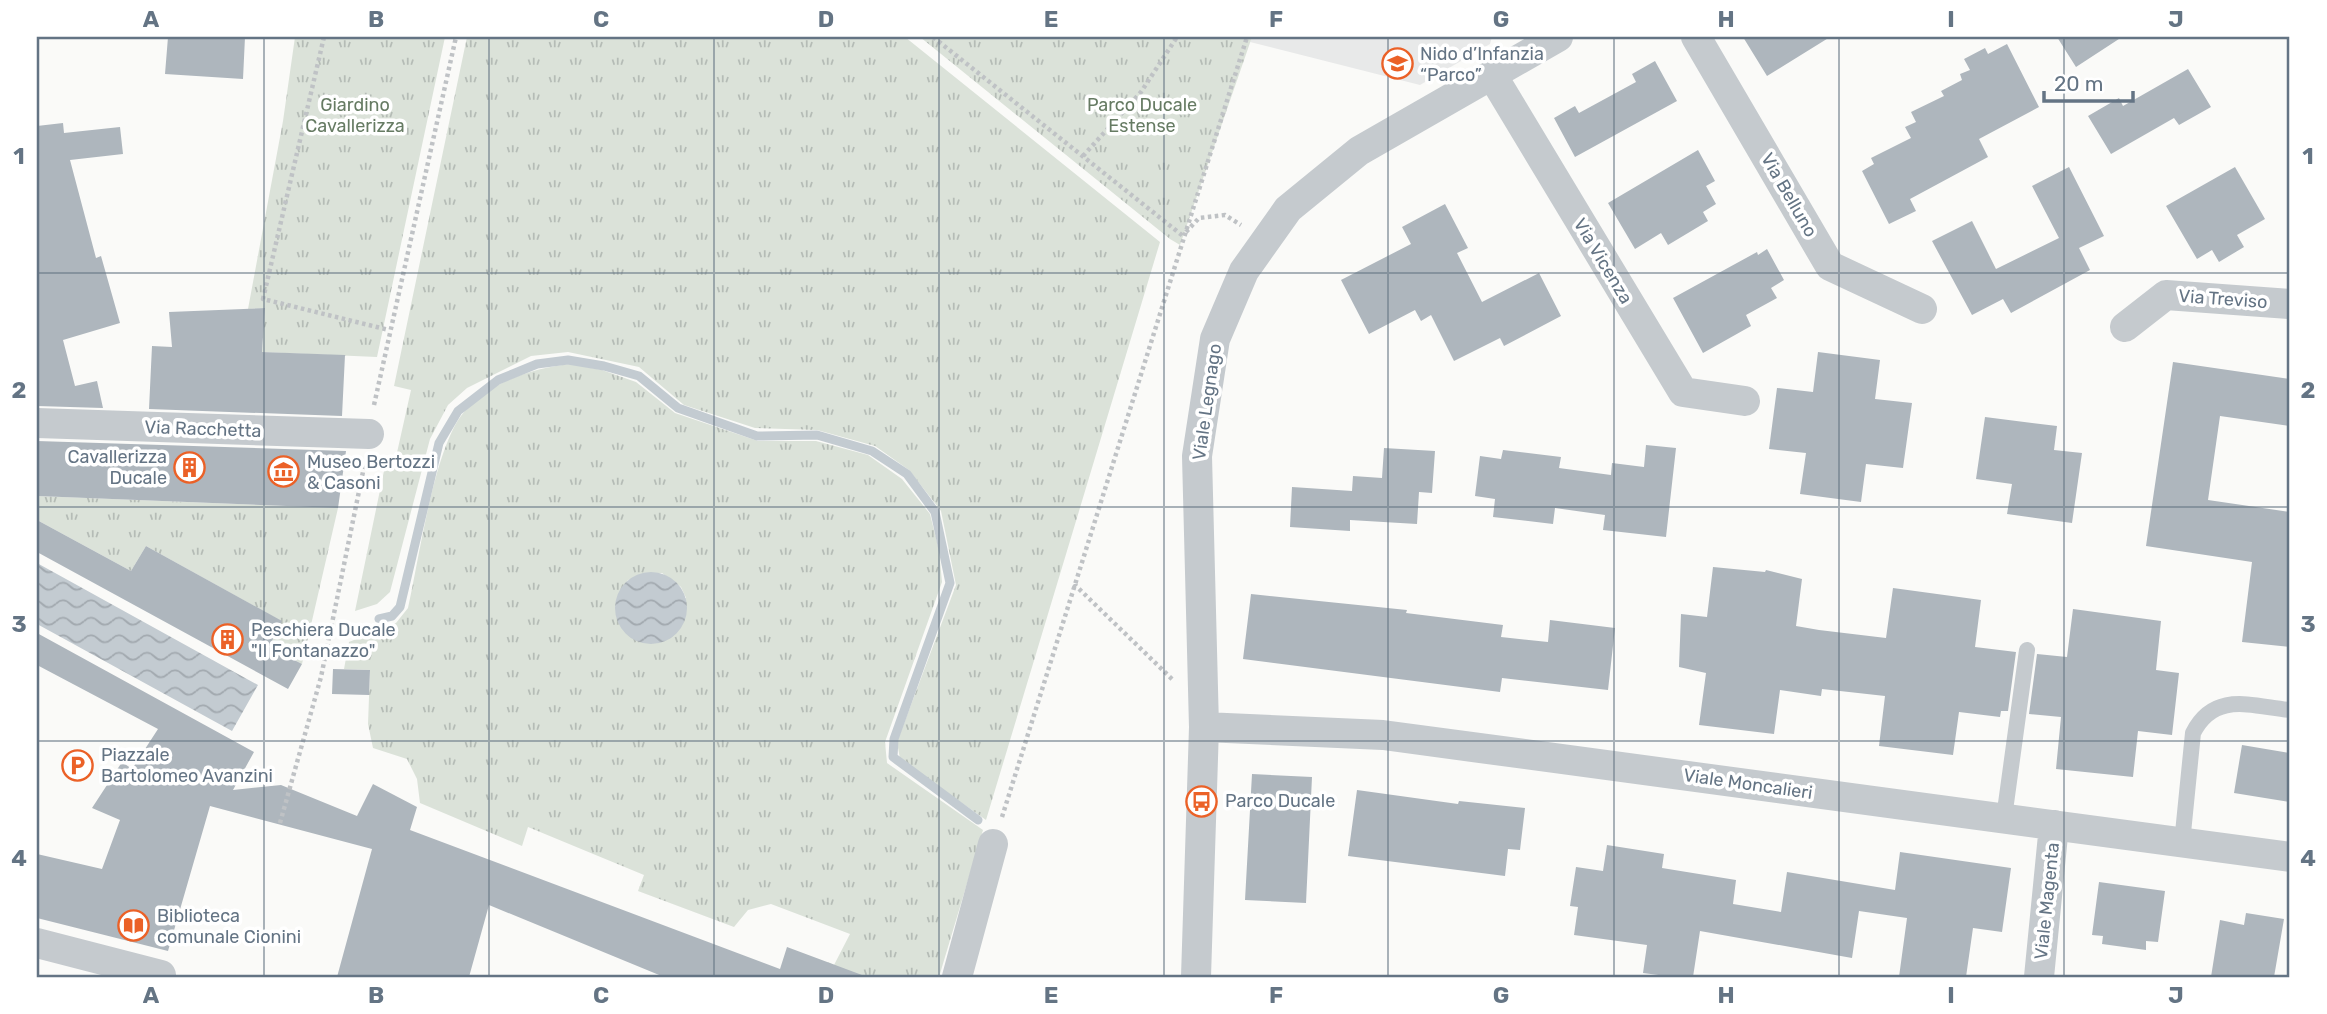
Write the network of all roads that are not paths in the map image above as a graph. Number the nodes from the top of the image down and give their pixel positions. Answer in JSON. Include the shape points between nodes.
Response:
{"nodes":[{"id":1,"x":1558,"y":37,"type":"edge"},
{"id":2,"x":1696,"y":37,"type":"edge"},
{"id":3,"x":1492,"y":75,"type":"junction"},
{"id":4,"x":2290,"y":304,"type":"edge"},
{"id":5,"x":1922,"y":309,"type":"dead end"},
{"id":6,"x":2125,"y":327,"type":"dead end"},
{"id":7,"x":1745,"y":401,"type":"dead end"},
{"id":8,"x":37,"y":423,"type":"edge"},
{"id":9,"x":369,"y":434,"type":"road end"},
{"id":10,"x":2026,"y":650,"type":"dead end"},
{"id":11,"x":2290,"y":710,"type":"edge"},
{"id":12,"x":1204,"y":727,"type":"junction"},
{"id":13,"x":2004,"y":818,"type":"junction"},
{"id":14,"x":2054,"y":825,"type":"junction"},
{"id":15,"x":2182,"y":843,"type":"junction"},
{"id":16,"x":993,"y":844,"type":"road end"},
{"id":17,"x":2290,"y":857,"type":"edge"},
{"id":18,"x":37,"y":943,"type":"edge"},
{"id":19,"x":161,"y":975,"type":"dead end"},
{"id":20,"x":957,"y":977,"type":"edge"},
{"id":21,"x":1196,"y":977,"type":"edge"},
{"id":22,"x":2039,"y":977,"type":"edge"}],
"edges":[{"from":1,"to":3,"type":"street","name":"Viale Legnago"},
{"from":2,"to":5,"type":"street","name":"Via Belluno","via":[[1830,266]]},
{"from":3,"to":7,"type":"street","name":"Via Vicenza","via":[[1682,392]]},
{"from":3,"to":12,"type":"street","name":"Viale Legnago","via":[[1359,150],[1288,209],[1244,271],[1214,339],[1197,456]]},
{"from":4,"to":6,"type":"street","name":"Via Treviso","via":[[2166,295]]},
{"from":8,"to":9,"type":"street","name":"Via Racchetta"},
{"from":10,"to":13,"type":"lane"},
{"from":11,"to":15,"type":"lane","via":[[2231,704],[2201,717],[2193,733]]},
{"from":12,"to":13,"type":"street","name":"Viale Moncalieri","via":[[1383,734]]},
{"from":12,"to":21,"type":"street","name":"Viale Legnago"},
{"from":13,"to":14,"type":"street","name":"Viale Moncalieri"},
{"from":14,"to":15,"type":"street","name":"Viale Moncalieri"},
{"from":14,"to":22,"type":"street","name":"Viale Magenta"},
{"from":15,"to":17,"type":"street","name":"Viale Moncalieri"},
{"from":16,"to":20,"type":"street"},
{"from":18,"to":19,"type":"street"}]}
